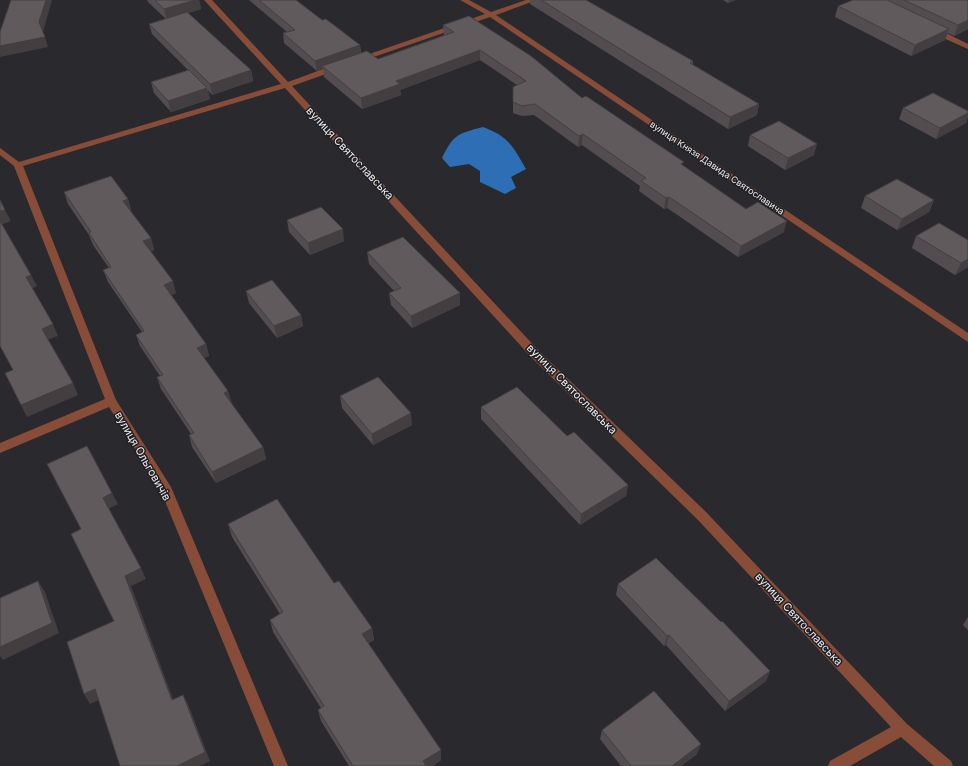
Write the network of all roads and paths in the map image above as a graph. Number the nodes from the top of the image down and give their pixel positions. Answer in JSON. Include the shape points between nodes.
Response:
{"nodes":[{"id":1,"x":208,"y":0,"type":"edge"},
{"id":2,"x":464,"y":0,"type":"edge"},
{"id":3,"x":533,"y":0,"type":"edge"},
{"id":4,"x":490,"y":14,"type":"junction"},
{"id":5,"x":926,"y":27,"type":"edge"},
{"id":6,"x":968,"y":47,"type":"edge"},
{"id":7,"x":287,"y":84,"type":"junction"},
{"id":8,"x":0,"y":152,"type":"edge"},
{"id":9,"x":18,"y":165,"type":"junction"},
{"id":10,"x":968,"y":338,"type":"edge"},
{"id":11,"x":111,"y":401,"type":"junction"},
{"id":12,"x":0,"y":448,"type":"edge"},
{"id":13,"x":902,"y":729,"type":"junction"},
{"id":14,"x":281,"y":766,"type":"edge"},
{"id":15,"x":835,"y":766,"type":"edge"},
{"id":16,"x":946,"y":766,"type":"edge"}],
"edges":[{"from":1,"to":7,"type":"street","name":"вулиця Святославська"},
{"from":2,"to":4,"type":"street","name":"вулиця Князя Давида Святославича"},
{"from":3,"to":4,"type":"street"},
{"from":4,"to":7,"type":"street"},
{"from":4,"to":10,"type":"street","name":"вулиця Князя Давида Святославича"},
{"from":5,"to":6,"type":"street"},
{"from":7,"to":9,"type":"street"},
{"from":7,"to":13,"type":"street","name":"вулиця Святославська","via":[[535,354],[702,516]]},
{"from":8,"to":9,"type":"street"},
{"from":9,"to":11,"type":"street","name":"вулиця Ольговичів"},
{"from":11,"to":12,"type":"street"},
{"from":11,"to":14,"type":"street","name":"вулиця Ольговичів","via":[[164,487]]},
{"from":13,"to":15,"type":"street"},
{"from":13,"to":16,"type":"street","name":"вулиця Святославська"}]}
